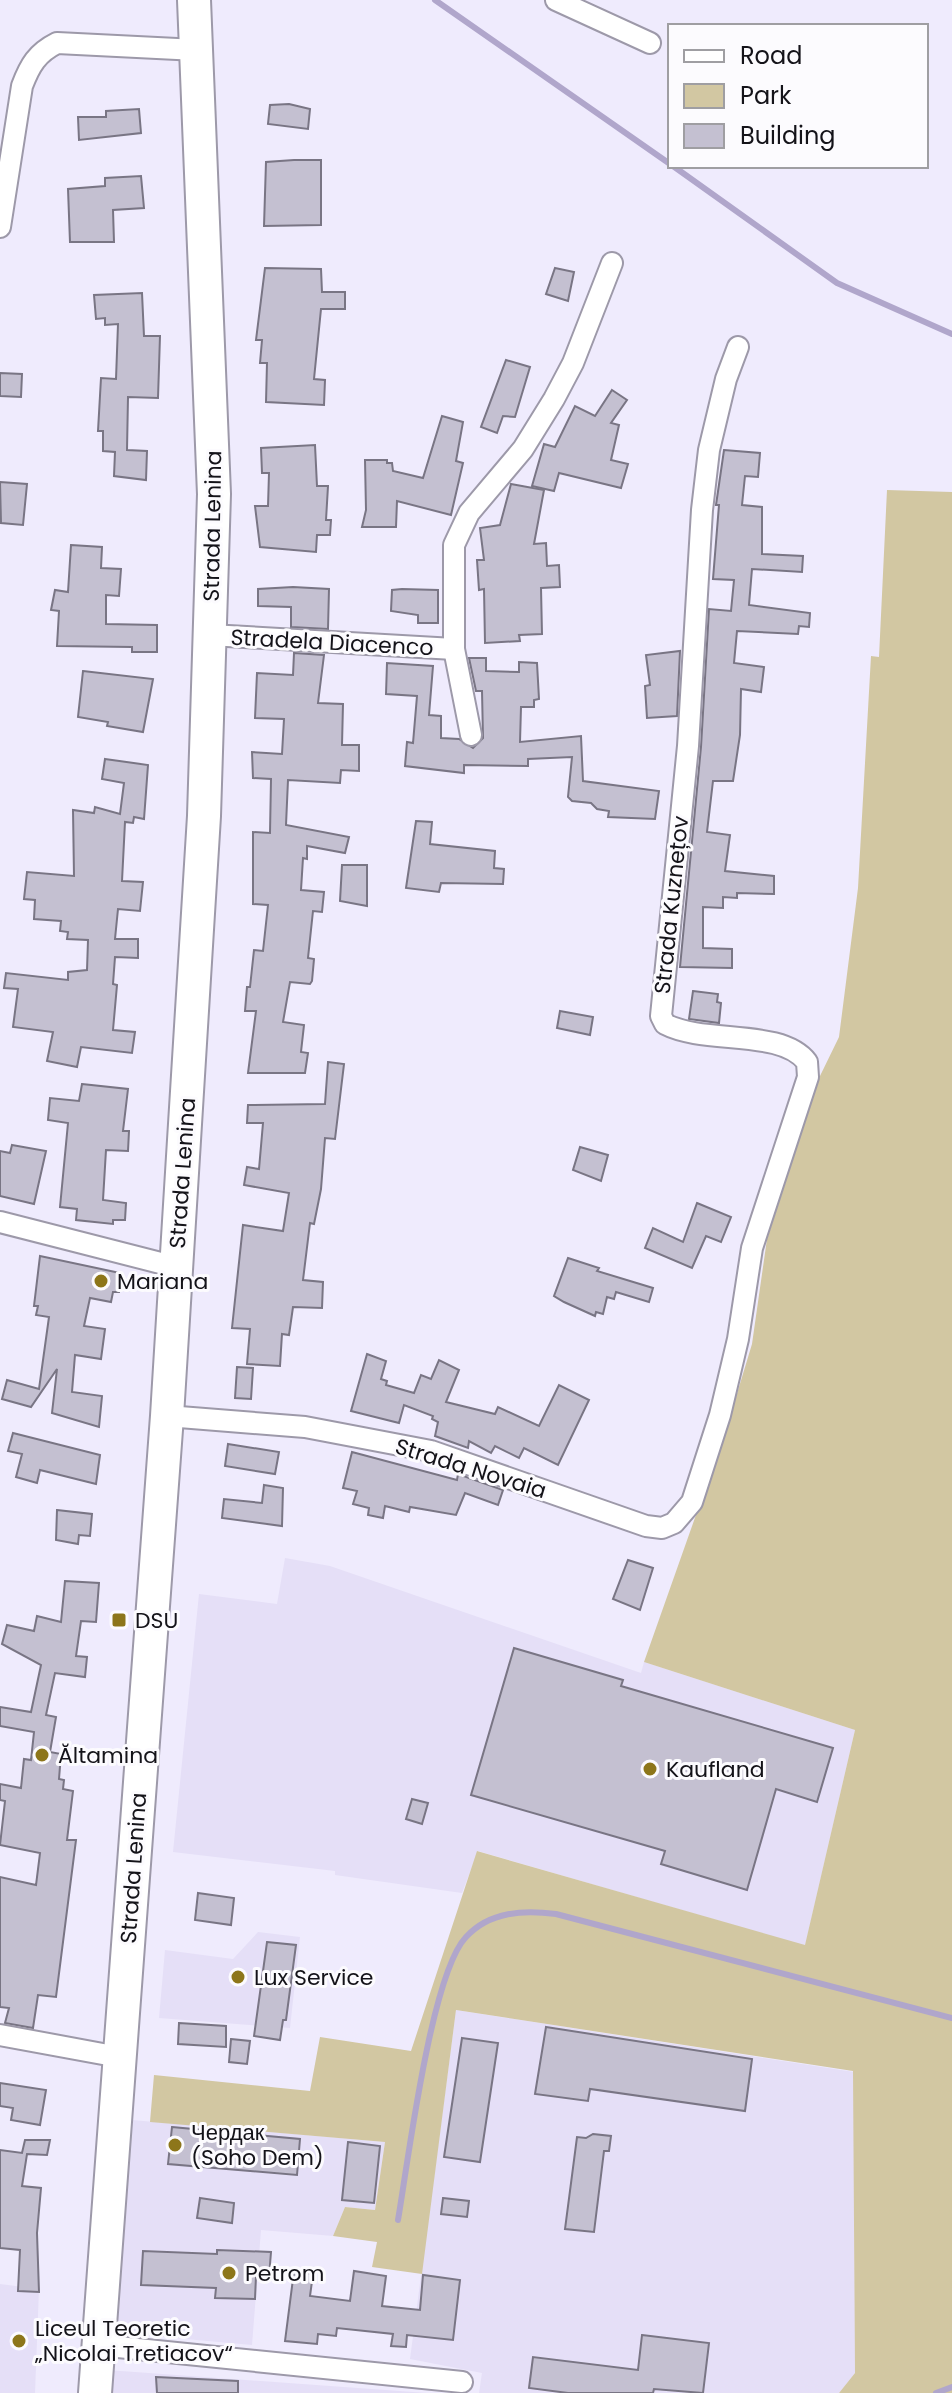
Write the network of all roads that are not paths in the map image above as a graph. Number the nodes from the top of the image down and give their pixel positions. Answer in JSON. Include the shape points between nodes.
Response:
{"nodes":[{"id":1,"x":194,"y":0,"type":"edge"},
{"id":2,"x":556,"y":0,"type":"edge"},
{"id":3,"x":650,"y":43,"type":"dead end"},
{"id":4,"x":197,"y":50,"type":"junction"},
{"id":5,"x":0,"y":227,"type":"edge"},
{"id":6,"x":612,"y":263,"type":"dead end"},
{"id":7,"x":738,"y":347,"type":"dead end"},
{"id":8,"x":210,"y":635,"type":"junction"},
{"id":9,"x":454,"y":649,"type":"junction"},
{"id":10,"x":471,"y":735,"type":"dead end"},
{"id":11,"x":0,"y":1222,"type":"edge"},
{"id":12,"x":176,"y":1267,"type":"junction"},
{"id":13,"x":167,"y":1416,"type":"junction"},
{"id":14,"x":674,"y":1523,"type":"joint"},
{"id":15,"x":0,"y":2035,"type":"edge"},
{"id":16,"x":119,"y":2057,"type":"junction"},
{"id":17,"x":98,"y":2345,"type":"junction"},
{"id":18,"x":462,"y":2382,"type":"dead end"},
{"id":19,"x":95,"y":2393,"type":"edge"}],
"edges":[{"from":1,"to":4,"type":"main road","name":"Strada Lenina"},
{"from":2,"to":3,"type":"street"},
{"from":4,"to":5,"type":"street","via":[[57,43],[41,51],[22,86]]},
{"from":4,"to":8,"type":"main road","name":"Strada Lenina","via":[[211,349]]},
{"from":6,"to":9,"type":"street","name":"Stradela Diacenco","via":[[554,399],[523,449],[459,528],[453,558]]},
{"from":7,"to":14,"type":"street","name":"Strada Kuznețov","via":[[709,450],[688,746],[660,1004],[665,1024],[674,1029],[787,1044],[807,1062],[808,1077],[752,1248],[720,1415],[692,1502]]},
{"from":8,"to":9,"type":"street","name":"Stradela Diacenco"},
{"from":8,"to":12,"type":"main road","name":"Strada Lenina"},
{"from":9,"to":10,"type":"street","name":"Stradela Diacenco"},
{"from":11,"to":12,"type":"street"},
{"from":12,"to":13,"type":"main road","name":"Strada Lenina"},
{"from":13,"to":14,"type":"street","name":"Strada Novaia","via":[[364,1436],[431,1451],[646,1526]]},
{"from":13,"to":16,"type":"main road","name":"Strada Lenina"},
{"from":15,"to":16,"type":"street"},
{"from":16,"to":17,"type":"main road","name":"Strada Lenina"},
{"from":17,"to":18,"type":"street"},
{"from":17,"to":19,"type":"main road","name":"Strada Lenina"}]}
